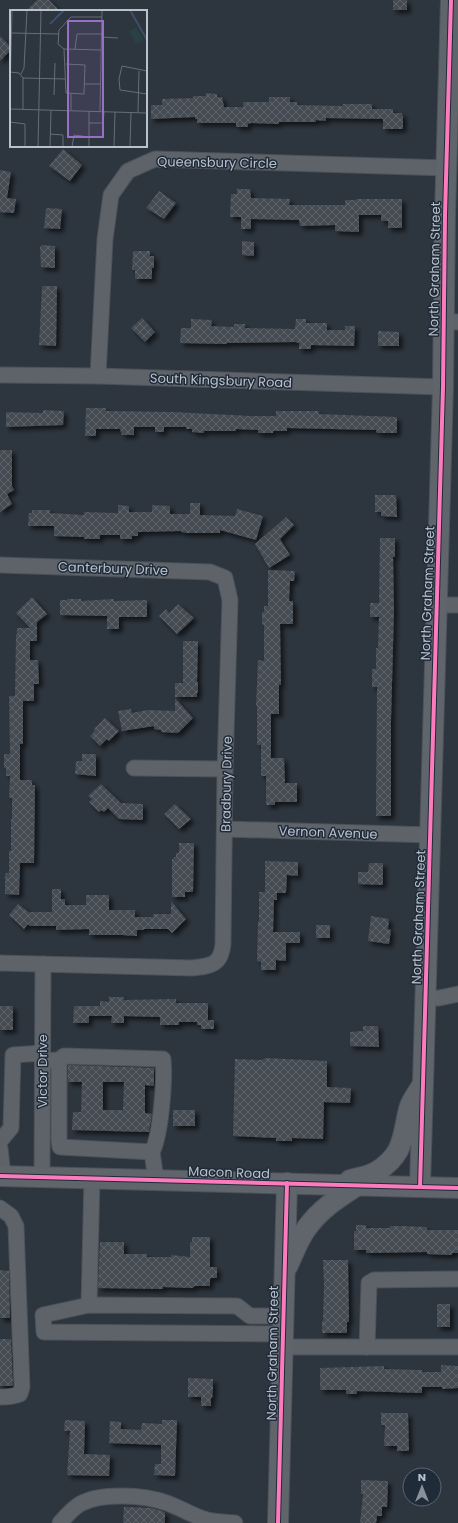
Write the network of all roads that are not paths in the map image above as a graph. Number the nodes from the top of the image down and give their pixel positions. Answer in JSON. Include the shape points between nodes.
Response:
{"nodes":[{"id":1,"x":451,"y":0,"type":"edge"},
{"id":2,"x":454,"y":33,"type":"edge"},
{"id":3,"x":446,"y":168,"type":"junction"},
{"id":4,"x":451,"y":215,"type":"edge"},
{"id":5,"x":451,"y":321,"type":"edge"},
{"id":6,"x":0,"y":375,"type":"edge"},
{"id":7,"x":98,"y":376,"type":"junction"},
{"id":8,"x":443,"y":388,"type":"junction"},
{"id":9,"x":0,"y":564,"type":"edge"},
{"id":10,"x":225,"y":578,"type":"joint"},
{"id":11,"x":437,"y":605,"type":"junction"},
{"id":12,"x":458,"y":606,"type":"edge"},
{"id":13,"x":134,"y":768,"type":"dead end"},
{"id":14,"x":225,"y":769,"type":"junction"},
{"id":15,"x":225,"y":829,"type":"junction"},
{"id":16,"x":431,"y":836,"type":"junction"},
{"id":17,"x":0,"y":963,"type":"edge"},
{"id":18,"x":43,"y":964,"type":"junction"},
{"id":19,"x":458,"y":994,"type":"edge"},
{"id":20,"x":426,"y":998,"type":"junction"},
{"id":21,"x":7,"y":1055,"type":"edge"},
{"id":22,"x":42,"y":1057,"type":"junction"},
{"id":23,"x":59,"y":1060,"type":"junction"},
{"id":24,"x":423,"y":1082,"type":"junction"},
{"id":25,"x":0,"y":1141,"type":"edge"},
{"id":26,"x":0,"y":1148,"type":"edge"},
{"id":27,"x":152,"y":1152,"type":"junction"},
{"id":28,"x":2,"y":1176,"type":"edge"},
{"id":29,"x":42,"y":1177,"type":"junction"},
{"id":30,"x":92,"y":1178,"type":"junction"},
{"id":31,"x":156,"y":1180,"type":"junction"},
{"id":32,"x":287,"y":1184,"type":"junction"},
{"id":33,"x":337,"y":1185,"type":"junction"},
{"id":34,"x":358,"y":1185,"type":"junction"},
{"id":35,"x":420,"y":1187,"type":"junction"},
{"id":36,"x":458,"y":1188,"type":"edge"},
{"id":37,"x":0,"y":1208,"type":"edge"},
{"id":38,"x":284,"y":1273,"type":"junction"},
{"id":39,"x":458,"y":1278,"type":"edge"},
{"id":40,"x":89,"y":1305,"type":"junction"},
{"id":41,"x":282,"y":1332,"type":"junction"},
{"id":42,"x":458,"y":1346,"type":"edge"},
{"id":43,"x":366,"y":1347,"type":"junction"},
{"id":44,"x":0,"y":1397,"type":"edge"},
{"id":45,"x":60,"y":1523,"type":"edge"},
{"id":46,"x":235,"y":1523,"type":"edge"},
{"id":47,"x":278,"y":1523,"type":"edge"}],
"edges":[{"from":1,"to":2,"type":"main road","name":"North Graham Street"},
{"from":2,"to":3,"type":"main road","name":"North Graham Street"},
{"from":3,"to":4,"type":"main road","name":"North Graham Street"},
{"from":3,"to":7,"type":"street","name":"Queensbury Circle","via":[[155,159],[128,171],[111,195],[104,239]]},
{"from":4,"to":5,"type":"main road","name":"North Graham Street"},
{"from":5,"to":8,"type":"main road","name":"North Graham Street"},
{"from":6,"to":7,"type":"street","name":"South Kingsbury Road"},
{"from":7,"to":8,"type":"street","name":"South Kingsbury Road"},
{"from":8,"to":11,"type":"main road","name":"North Graham Street"},
{"from":9,"to":10,"type":"street","name":"Canterbury Drive","via":[[210,572]]},
{"from":10,"to":14,"type":"street","name":"Bradbury Drive","via":[[230,600]]},
{"from":11,"to":12,"type":"street"},
{"from":11,"to":16,"type":"main road","name":"North Graham Street"},
{"from":13,"to":14,"type":"street"},
{"from":14,"to":15,"type":"street","name":"Bradbury Drive"},
{"from":15,"to":16,"type":"street","name":"Vernon Avenue"},
{"from":15,"to":18,"type":"street","name":"Bradbury Drive","via":[[222,954],[216,962],[205,967],[192,968]]},
{"from":16,"to":20,"type":"main road","name":"North Graham Street"},
{"from":17,"to":18,"type":"street"},
{"from":18,"to":22,"type":"street","name":"Victor Drive"},
{"from":19,"to":20,"type":"street"},
{"from":20,"to":24,"type":"main road","name":"North Graham Street"},
{"from":21,"to":22,"type":"street"},
{"from":21,"to":25,"type":"street","via":[[11,1128]]},
{"from":22,"to":23,"type":"street"},
{"from":22,"to":29,"type":"street","name":"Victor Drive"},
{"from":23,"to":27,"type":"street","via":[[60,1147]]},
{"from":23,"to":27,"type":"street","via":[[64,1056],[163,1059],[159,1130]]},
{"from":24,"to":33,"type":"main road","via":[[410,1107],[400,1149],[376,1172]]},
{"from":24,"to":35,"type":"main road","name":"North Graham Street"},
{"from":26,"to":28,"type":"street"},
{"from":27,"to":31,"type":"street"},
{"from":28,"to":29,"type":"main road","name":"Macon Road"},
{"from":29,"to":30,"type":"main road","name":"Macon Road"},
{"from":30,"to":31,"type":"main road","name":"Macon Road"},
{"from":30,"to":40,"type":"street"},
{"from":31,"to":32,"type":"main road","name":"Macon Road"},
{"from":32,"to":33,"type":"main road","name":"Macon Road"},
{"from":32,"to":38,"type":"main road","name":"North Graham Street"},
{"from":33,"to":34,"type":"main road","name":"Macon Road"},
{"from":34,"to":35,"type":"main road","name":"Macon Road"},
{"from":34,"to":38,"type":"main road","via":[[318,1214],[305,1230]]},
{"from":35,"to":36,"type":"main road","name":"Macon Road"},
{"from":37,"to":44,"type":"street","via":[[11,1216],[16,1226],[22,1387],[20,1394]]},
{"from":38,"to":41,"type":"main road","name":"North Graham Street"},
{"from":39,"to":43,"type":"street","via":[[374,1280],[370,1284]]},
{"from":40,"to":41,"type":"street","via":[[237,1306],[250,1316]]},
{"from":40,"to":41,"type":"street","via":[[43,1315],[44,1332]]},
{"from":41,"to":43,"type":"street"},
{"from":41,"to":47,"type":"main road","name":"North Graham Street"},
{"from":42,"to":43,"type":"street"},
{"from":45,"to":46,"type":"street","via":[[69,1512],[81,1504],[93,1499],[122,1497],[156,1500],[208,1520]]}]}
